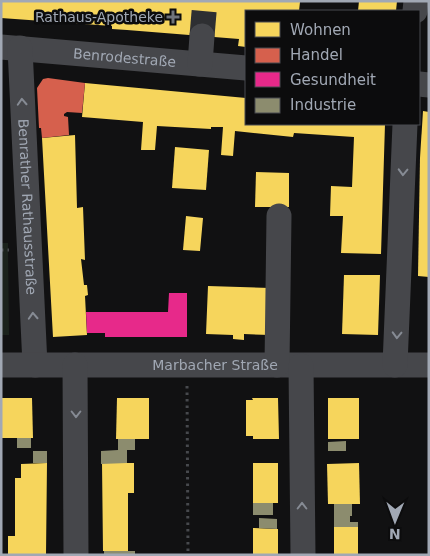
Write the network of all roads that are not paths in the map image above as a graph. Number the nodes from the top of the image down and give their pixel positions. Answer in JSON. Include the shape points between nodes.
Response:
{"nodes":[{"id":1,"x":202,"y":36,"type":"tunnel mouth"},
{"id":2,"x":11,"y":48,"type":"edge"},
{"id":3,"x":200,"y":64,"type":"junction"},
{"id":4,"x":245,"y":68,"type":"edge"},
{"id":5,"x":405,"y":125,"type":"edge"},
{"id":6,"x":279,"y":216,"type":"dead end"},
{"id":7,"x":1,"y":365,"type":"edge"},
{"id":8,"x":35,"y":365,"type":"junction"},
{"id":9,"x":76,"y":365,"type":"junction"},
{"id":10,"x":395,"y":365,"type":"junction"},
{"id":11,"x":289,"y":366,"type":"junction"},
{"id":12,"x":429,"y":366,"type":"edge"},
{"id":13,"x":76,"y":555,"type":"edge"},
{"id":14,"x":303,"y":555,"type":"edge"}],
"edges":[{"from":1,"to":3,"type":"street"},
{"from":2,"to":3,"type":"street","name":"Benrodestraße"},
{"from":8,"to":2,"type":"street","name":"Benrather Rathausstraße","one_way":true},
{"from":3,"to":4,"type":"street","name":"Benrodestraße"},
{"from":5,"to":10,"type":"street","one_way":true},
{"from":6,"to":11,"type":"street"},
{"from":7,"to":8,"type":"street","name":"Marbacher Straße"},
{"from":8,"to":9,"type":"street","name":"Marbacher Straße"},
{"from":9,"to":11,"type":"street","name":"Marbacher Straße"},
{"from":9,"to":13,"type":"street","one_way":true},
{"from":10,"to":11,"type":"street","name":"Marbacher Straße"},
{"from":10,"to":12,"type":"street","name":"Marbacher Straße"},
{"from":14,"to":11,"type":"street","one_way":true}]}
